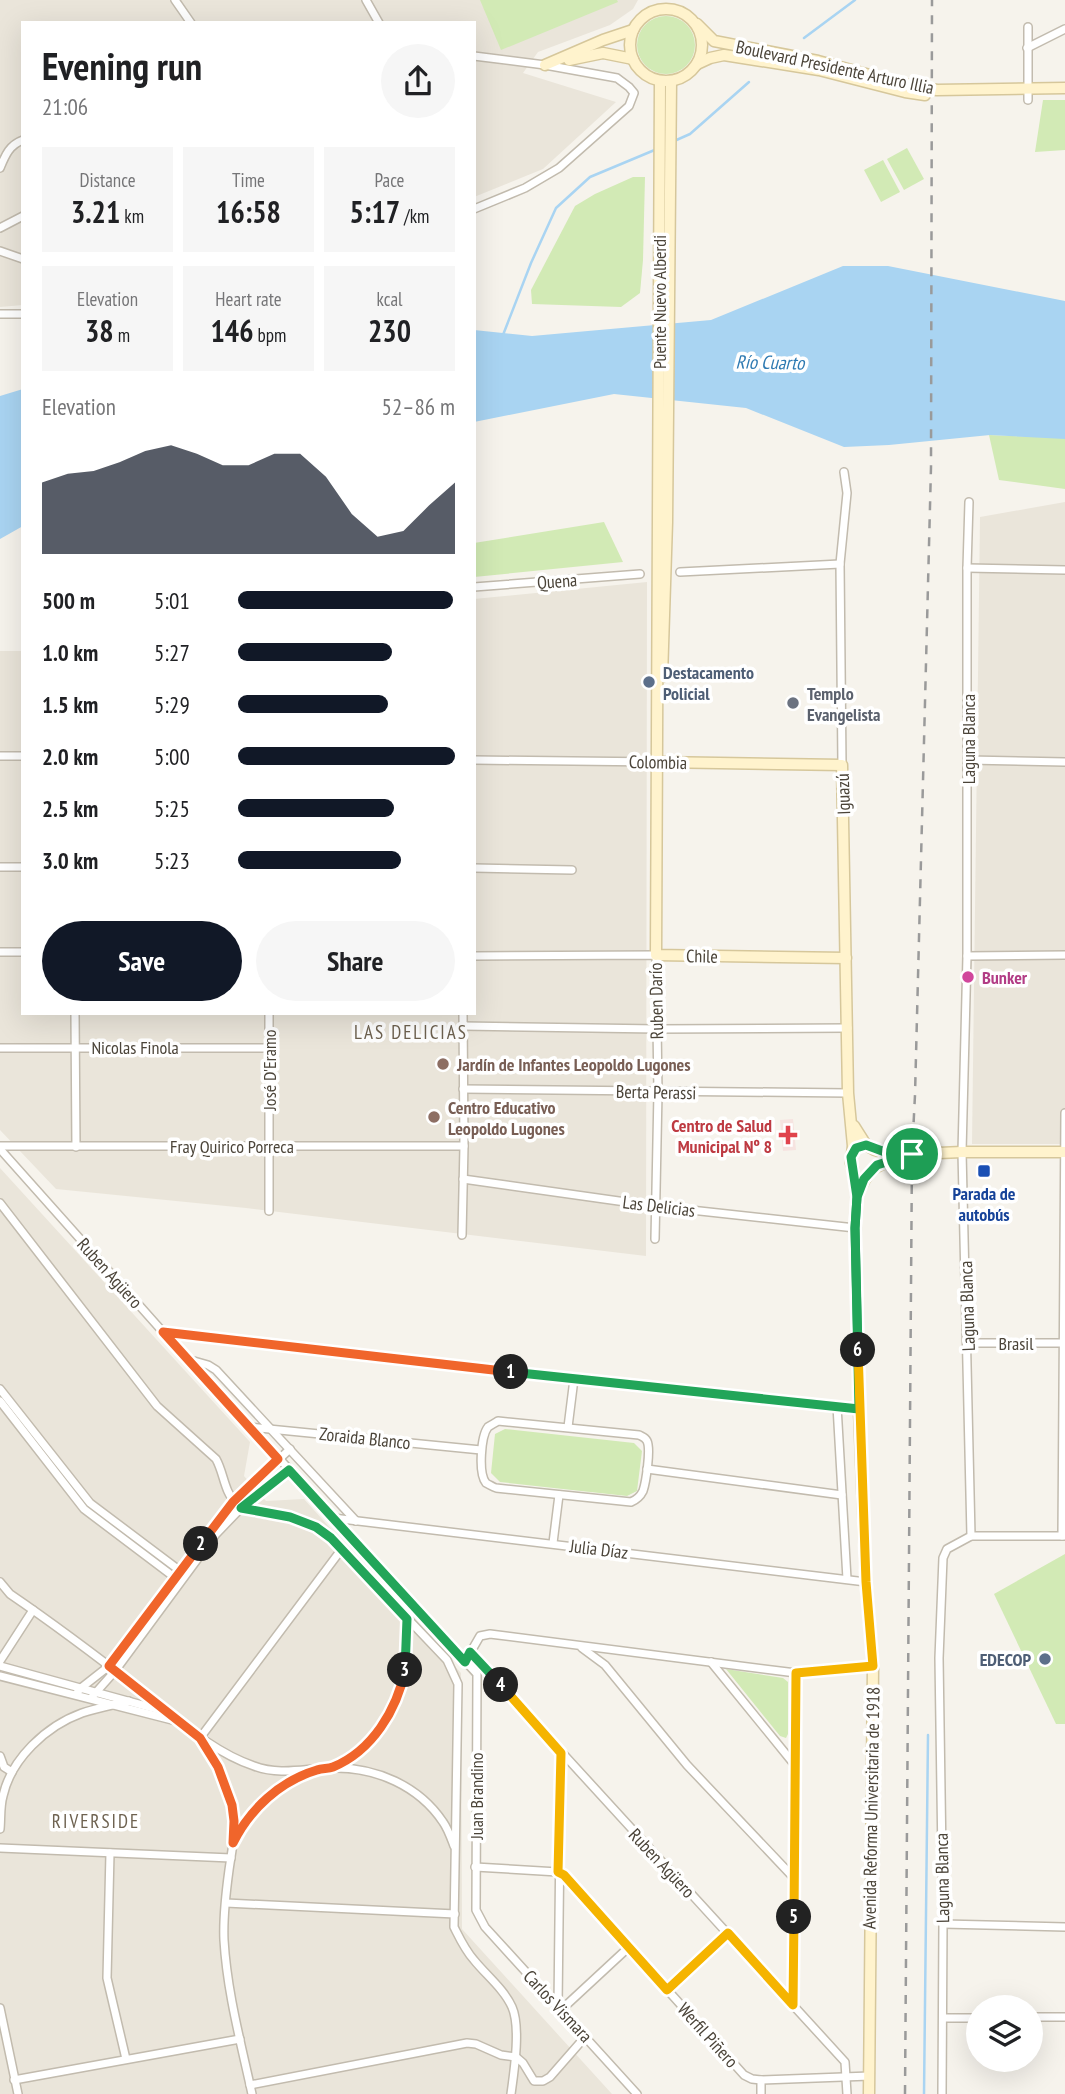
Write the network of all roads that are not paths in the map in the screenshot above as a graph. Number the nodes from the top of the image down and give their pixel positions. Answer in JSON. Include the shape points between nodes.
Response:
{"nodes":[{"id":1,"x":175,"y":0,"type":"edge"},
{"id":2,"x":366,"y":0,"type":"edge"},
{"id":3,"x":663,"y":4,"type":"edge"},
{"id":4,"x":190,"y":21,"type":"edge"},
{"id":5,"x":375,"y":21,"type":"edge"},
{"id":6,"x":697,"y":24,"type":"junction"},
{"id":7,"x":1027,"y":27,"type":"dead end"},
{"id":8,"x":1065,"y":29,"type":"edge"},
{"id":9,"x":633,"y":30,"type":"junction"},
{"id":10,"x":1027,"y":48,"type":"junction"},
{"id":11,"x":476,"y":56,"type":"edge"},
{"id":12,"x":633,"y":59,"type":"junction"},
{"id":13,"x":697,"y":64,"type":"junction"},
{"id":14,"x":545,"y":65,"type":"junction"},
{"id":15,"x":665,"y":81,"type":"junction"},
{"id":16,"x":1065,"y":88,"type":"edge"},
{"id":17,"x":1028,"y":94,"type":"junction"},
{"id":18,"x":1065,"y":94,"type":"edge"},
{"id":19,"x":21,"y":141,"type":"edge"},
{"id":20,"x":0,"y":168,"type":"edge"},
{"id":21,"x":476,"y":208,"type":"edge"},
{"id":22,"x":21,"y":217,"type":"edge"},
{"id":23,"x":0,"y":228,"type":"edge"},
{"id":24,"x":0,"y":251,"type":"edge"},
{"id":25,"x":21,"y":258,"type":"edge"},
{"id":26,"x":0,"y":314,"type":"edge"},
{"id":27,"x":21,"y":314,"type":"edge"},
{"id":28,"x":844,"y":472,"type":"dead end"},
{"id":29,"x":969,"y":502,"type":"dead end"},
{"id":30,"x":662,"y":522,"type":"joint"},
{"id":31,"x":840,"y":564,"type":"junction"},
{"id":32,"x":967,"y":568,"type":"junction"},
{"id":33,"x":1065,"y":570,"type":"edge"},
{"id":34,"x":680,"y":572,"type":"dead end"},
{"id":35,"x":640,"y":575,"type":"dead end"},
{"id":36,"x":476,"y":587,"type":"edge"},
{"id":37,"x":0,"y":756,"type":"edge"},
{"id":38,"x":21,"y":756,"type":"edge"},
{"id":39,"x":476,"y":760,"type":"edge"},
{"id":40,"x":968,"y":760,"type":"junction"},
{"id":41,"x":658,"y":762,"type":"junction"},
{"id":42,"x":1065,"y":762,"type":"edge"},
{"id":43,"x":842,"y":765,"type":"junction"},
{"id":44,"x":0,"y":867,"type":"edge"},
{"id":45,"x":21,"y":867,"type":"edge"},
{"id":46,"x":476,"y":868,"type":"edge"},
{"id":47,"x":572,"y":870,"type":"dead end"},
{"id":48,"x":0,"y":952,"type":"edge"},
{"id":49,"x":21,"y":952,"type":"edge"},
{"id":50,"x":656,"y":955,"type":"junction"},
{"id":51,"x":1065,"y":955,"type":"edge"},
{"id":52,"x":476,"y":956,"type":"edge"},
{"id":53,"x":967,"y":956,"type":"junction"},
{"id":54,"x":846,"y":958,"type":"junction"},
{"id":55,"x":75,"y":1015,"type":"edge"},
{"id":56,"x":269,"y":1015,"type":"edge"},
{"id":57,"x":463,"y":1015,"type":"edge"},
{"id":58,"x":463,"y":1026,"type":"junction"},
{"id":59,"x":848,"y":1028,"type":"junction"},
{"id":60,"x":657,"y":1029,"type":"junction"},
{"id":61,"x":74,"y":1047,"type":"junction"},
{"id":62,"x":0,"y":1048,"type":"edge"},
{"id":63,"x":269,"y":1048,"type":"junction"},
{"id":64,"x":463,"y":1089,"type":"junction"},
{"id":65,"x":658,"y":1092,"type":"junction"},
{"id":66,"x":848,"y":1093,"type":"junction"},
{"id":67,"x":1065,"y":1113,"type":"edge"},
{"id":68,"x":850,"y":1116,"type":"junction"},
{"id":69,"x":269,"y":1145,"type":"junction"},
{"id":70,"x":464,"y":1146,"type":"junction"},
{"id":71,"x":76,"y":1147,"type":"junction"},
{"id":72,"x":0,"y":1148,"type":"edge"},
{"id":73,"x":871,"y":1148,"type":"junction"},
{"id":74,"x":853,"y":1152,"type":"junction"},
{"id":75,"x":962,"y":1152,"type":"junction"},
{"id":76,"x":1065,"y":1152,"type":"edge"},
{"id":77,"x":912,"y":1154,"type":"junction"},
{"id":78,"x":877,"y":1165,"type":"junction"},
{"id":79,"x":853,"y":1168,"type":"junction"},
{"id":80,"x":868,"y":1173,"type":"junction"},
{"id":81,"x":463,"y":1179,"type":"junction"},
{"id":82,"x":857,"y":1197,"type":"junction"},
{"id":83,"x":0,"y":1203,"type":"edge"},
{"id":84,"x":654,"y":1206,"type":"junction"},
{"id":85,"x":269,"y":1211,"type":"dead end"},
{"id":86,"x":855,"y":1228,"type":"junction"},
{"id":87,"x":462,"y":1235,"type":"dead end"},
{"id":88,"x":655,"y":1239,"type":"dead end"},
{"id":89,"x":163,"y":1332,"type":"junction"},
{"id":90,"x":968,"y":1343,"type":"junction"},
{"id":91,"x":1064,"y":1343,"type":"edge"},
{"id":92,"x":187,"y":1359,"type":"junction"},
{"id":93,"x":574,"y":1379,"type":"junction"},
{"id":94,"x":0,"y":1389,"type":"edge"},
{"id":95,"x":0,"y":1401,"type":"edge"},
{"id":96,"x":837,"y":1406,"type":"junction"},
{"id":97,"x":859,"y":1409,"type":"junction"},
{"id":98,"x":249,"y":1427,"type":"junction"},
{"id":99,"x":568,"y":1427,"type":"junction"},
{"id":100,"x":272,"y":1429,"type":"junction"},
{"id":101,"x":290,"y":1449,"type":"junction"},
{"id":102,"x":481,"y":1450,"type":"junction"},
{"id":103,"x":278,"y":1459,"type":"junction"},
{"id":104,"x":647,"y":1469,"type":"junction"},
{"id":105,"x":289,"y":1470,"type":"junction"},
{"id":106,"x":842,"y":1494,"type":"junction"},
{"id":107,"x":559,"y":1495,"type":"junction"},
{"id":108,"x":233,"y":1502,"type":"junction"},
{"id":109,"x":241,"y":1508,"type":"junction"},
{"id":110,"x":332,"y":1518,"type":"junction"},
{"id":111,"x":357,"y":1521,"type":"junction"},
{"id":112,"x":971,"y":1536,"type":"junction"},
{"id":113,"x":1064,"y":1536,"type":"edge"},
{"id":114,"x":553,"y":1543,"type":"junction"},
{"id":115,"x":341,"y":1549,"type":"junction"},
{"id":116,"x":181,"y":1577,"type":"junction"},
{"id":117,"x":847,"y":1579,"type":"junction"},
{"id":118,"x":0,"y":1582,"type":"edge"},
{"id":119,"x":866,"y":1582,"type":"junction"},
{"id":120,"x":33,"y":1610,"type":"junction"},
{"id":121,"x":407,"y":1619,"type":"junction"},
{"id":122,"x":580,"y":1646,"type":"junction"},
{"id":123,"x":470,"y":1652,"type":"junction"},
{"id":124,"x":465,"y":1662,"type":"junction"},
{"id":125,"x":711,"y":1662,"type":"junction"},
{"id":126,"x":0,"y":1664,"type":"edge"},
{"id":127,"x":873,"y":1666,"type":"junction"},
{"id":128,"x":112,"y":1668,"type":"junction"},
{"id":129,"x":796,"y":1673,"type":"junction"},
{"id":130,"x":477,"y":1674,"type":"joint"},
{"id":131,"x":0,"y":1676,"type":"edge"},
{"id":132,"x":79,"y":1691,"type":"junction"},
{"id":133,"x":94,"y":1695,"type":"junction"},
{"id":134,"x":129,"y":1701,"type":"junction"},
{"id":135,"x":116,"y":1705,"type":"junction"},
{"id":136,"x":168,"y":1712,"type":"junction"},
{"id":137,"x":181,"y":1723,"type":"junction"},
{"id":138,"x":200,"y":1738,"type":"junction"},
{"id":139,"x":561,"y":1753,"type":"junction"},
{"id":140,"x":0,"y":1756,"type":"edge"},
{"id":141,"x":794,"y":1764,"type":"junction"},
{"id":142,"x":332,"y":1768,"type":"junction"},
{"id":143,"x":319,"y":1769,"type":"junction"},
{"id":144,"x":12,"y":1772,"type":"junction"},
{"id":145,"x":1,"y":1797,"type":"edge"},
{"id":146,"x":0,"y":1829,"type":"edge"},
{"id":147,"x":233,"y":1843,"type":"junction"},
{"id":148,"x":0,"y":1848,"type":"edge"},
{"id":149,"x":456,"y":1850,"type":"junction"},
{"id":150,"x":110,"y":1853,"type":"junction"},
{"id":151,"x":231,"y":1857,"type":"junction"},
{"id":152,"x":475,"y":1867,"type":"junction"},
{"id":153,"x":558,"y":1872,"type":"junction"},
{"id":154,"x":794,"y":1879,"type":"junction"},
{"id":155,"x":226,"y":1903,"type":"junction"},
{"id":156,"x":454,"y":1914,"type":"junction"},
{"id":157,"x":479,"y":1918,"type":"joint"},
{"id":158,"x":943,"y":1924,"type":"junction"},
{"id":159,"x":1065,"y":1927,"type":"edge"},
{"id":160,"x":728,"y":1933,"type":"junction"},
{"id":161,"x":629,"y":1947,"type":"junction"},
{"id":162,"x":667,"y":1990,"type":"junction"},
{"id":163,"x":793,"y":2005,"type":"junction"},
{"id":164,"x":0,"y":2008,"type":"edge"},
{"id":165,"x":559,"y":2008,"type":"junction"},
{"id":166,"x":1043,"y":2017,"type":"edge"},
{"id":167,"x":1065,"y":2017,"type":"edge"},
{"id":168,"x":943,"y":2018,"type":"junction"},
{"id":169,"x":966,"y":2018,"type":"edge"},
{"id":170,"x":586,"y":2036,"type":"junction"},
{"id":171,"x":3,"y":2038,"type":"edge"},
{"id":172,"x":240,"y":2039,"type":"junction"},
{"id":173,"x":516,"y":2057,"type":"junction"},
{"id":174,"x":125,"y":2059,"type":"junction"},
{"id":175,"x":847,"y":2076,"type":"junction"},
{"id":176,"x":870,"y":2076,"type":"junction"},
{"id":177,"x":14,"y":2080,"type":"junction"},
{"id":178,"x":761,"y":2080,"type":"junction"},
{"id":179,"x":250,"y":2085,"type":"junction"},
{"id":180,"x":16,"y":2092,"type":"edge"},
{"id":181,"x":252,"y":2094,"type":"edge"},
{"id":182,"x":511,"y":2094,"type":"edge"},
{"id":183,"x":637,"y":2094,"type":"edge"},
{"id":184,"x":761,"y":2094,"type":"edge"},
{"id":185,"x":847,"y":2094,"type":"edge"},
{"id":186,"x":869,"y":2094,"type":"edge"},
{"id":187,"x":942,"y":2094,"type":"edge"}],
"edges":[{"from":1,"to":4,"type":"street"},
{"from":2,"to":5,"type":"street"},
{"from":3,"to":6,"type":"main road"},
{"from":3,"to":9,"type":"main road"},
{"from":6,"to":13,"type":"main road","via":[[702,51]]},
{"from":6,"to":17,"type":"main road","name":"Boulevard Presidente Arturo Illia","via":[[715,41],[818,61],[919,88]]},
{"from":7,"to":10,"type":"street"},
{"from":8,"to":10,"type":"street"},
{"from":9,"to":12,"type":"main road"},
{"from":9,"to":14,"type":"main road"},
{"from":10,"to":17,"type":"street"},
{"from":11,"to":14,"type":"street"},
{"from":12,"to":14,"type":"main road","via":[[603,53]]},
{"from":12,"to":15,"type":"main road","via":[[649,77]]},
{"from":13,"to":15,"type":"main road","via":[[690,73]]},
{"from":13,"to":17,"type":"main road","name":"Boulevard Presidente Arturo Illia","via":[[724,55],[819,70],[905,92]]},
{"from":14,"to":21,"type":"street","via":[[617,78],[634,93],[629,106],[559,167]]},
{"from":15,"to":30,"type":"main road","name":"Puente Nuevo Alberdi"},
{"from":16,"to":17,"type":"main road","name":"Boulevard Presidente Arturo Illia"},
{"from":17,"to":18,"type":"main road","name":"Boulevard Presidente Arturo Illia"},
{"from":19,"to":20,"type":"street","via":[[8,150]]},
{"from":22,"to":23,"type":"street"},
{"from":24,"to":25,"type":"street"},
{"from":26,"to":27,"type":"street"},
{"from":28,"to":31,"type":"street","name":"Iguazú","via":[[847,493]]},
{"from":29,"to":32,"type":"street","name":"Laguna Blanca"},
{"from":30,"to":41,"type":"main road","name":"Ruben Darío"},
{"from":31,"to":34,"type":"street"},
{"from":31,"to":43,"type":"street","name":"Iguazú"},
{"from":32,"to":33,"type":"street"},
{"from":32,"to":40,"type":"street","name":"Laguna Blanca"},
{"from":35,"to":36,"type":"street","name":"Quena"},
{"from":37,"to":38,"type":"street"},
{"from":39,"to":41,"type":"street","name":"Colombia"},
{"from":40,"to":42,"type":"street"},
{"from":40,"to":53,"type":"street","name":"Laguna Blanca"},
{"from":41,"to":43,"type":"main road","name":"Colombia"},
{"from":41,"to":50,"type":"main road","name":"Ruben Darío"},
{"from":43,"to":54,"type":"main road","name":"Iguazú"},
{"from":44,"to":45,"type":"street"},
{"from":46,"to":47,"type":"street"},
{"from":48,"to":49,"type":"street"},
{"from":50,"to":52,"type":"street","name":"Chile"},
{"from":50,"to":54,"type":"main road","name":"Chile"},
{"from":50,"to":60,"type":"street","name":"Ruben Darío"},
{"from":51,"to":53,"type":"street"},
{"from":53,"to":75,"type":"street","name":"Laguna Blanca"},
{"from":54,"to":59,"type":"main road","name":"Iguazú"},
{"from":55,"to":61,"type":"street"},
{"from":56,"to":63,"type":"street","name":"José D'Eramo"},
{"from":57,"to":58,"type":"street"},
{"from":58,"to":60,"type":"street"},
{"from":58,"to":64,"type":"street"},
{"from":59,"to":60,"type":"street"},
{"from":59,"to":66,"type":"main road","name":"Iguazú"},
{"from":60,"to":65,"type":"street","name":"Ruben Darío"},
{"from":61,"to":62,"type":"street","name":"Nicolas Finola"},
{"from":61,"to":63,"type":"street","name":"Nicolas Finola"},
{"from":61,"to":71,"type":"street"},
{"from":63,"to":69,"type":"street","name":"José D'Eramo"},
{"from":64,"to":65,"type":"street","name":"Berta Perassi"},
{"from":64,"to":70,"type":"street"},
{"from":65,"to":66,"type":"street","name":"Berta Perassi"},
{"from":65,"to":84,"type":"street","name":"Ruben Darío"},
{"from":66,"to":68,"type":"main road","name":"Iguazú"},
{"from":67,"to":76,"type":"street"},
{"from":68,"to":73,"type":"main road","name":"Iguazú"},
{"from":68,"to":74,"type":"main road","name":"Iguazú"},
{"from":69,"to":70,"type":"street","name":"Fray Quirico Porreca"},
{"from":69,"to":71,"type":"street","name":"Fray Quirico Porreca"},
{"from":69,"to":85,"type":"street","name":"José D'Eramo"},
{"from":70,"to":81,"type":"street"},
{"from":71,"to":72,"type":"street","name":"Fray Quirico Porreca"},
{"from":72,"to":89,"type":"street","name":"Ruben Agüero"},
{"from":73,"to":74,"type":"main road"},
{"from":73,"to":77,"type":"main road","via":[[893,1155]]},
{"from":73,"to":78,"type":"main road","via":[[879,1160]]},
{"from":74,"to":79,"type":"main road"},
{"from":75,"to":76,"type":"main road"},
{"from":75,"to":77,"type":"main road"},
{"from":75,"to":90,"type":"street","name":"Laguna Blanca"},
{"from":76,"to":91,"type":"street"},
{"from":77,"to":78,"type":"main road"},
{"from":78,"to":80,"type":"main road"},
{"from":79,"to":80,"type":"main road"},
{"from":79,"to":82,"type":"main road"},
{"from":80,"to":82,"type":"main road"},
{"from":81,"to":84,"type":"street","name":"Las Delicias"},
{"from":81,"to":87,"type":"street"},
{"from":82,"to":86,"type":"main road"},
{"from":83,"to":108,"type":"street","via":[[148,1395],[216,1459]]},
{"from":84,"to":86,"type":"street","name":"Las Delicias"},
{"from":84,"to":88,"type":"street","name":"Ruben Darío"},
{"from":86,"to":97,"type":"main road","name":"Avenida Reforma Universitaria de 1918"},
{"from":89,"to":92,"type":"street","name":"Ruben Agüero"},
{"from":89,"to":93,"type":"street"},
{"from":90,"to":91,"type":"street","name":"Brasil"},
{"from":90,"to":112,"type":"street","name":"Laguna Blanca"},
{"from":91,"to":113,"type":"street"},
{"from":92,"to":98,"type":"street","name":"Ruben Agüero"},
{"from":92,"to":100,"type":"street","via":[[216,1370]]},
{"from":93,"to":96,"type":"street"},
{"from":93,"to":99,"type":"street"},
{"from":94,"to":116,"type":"street","via":[[90,1503]]},
{"from":95,"to":116,"type":"street","via":[[85,1509]]},
{"from":96,"to":97,"type":"street"},
{"from":96,"to":106,"type":"street"},
{"from":97,"to":119,"type":"main road","name":"Avenida Reforma Universitaria de 1918"},
{"from":98,"to":100,"type":"street","name":"Zoraida Blanco"},
{"from":98,"to":103,"type":"street","name":"Ruben Agüero"},
{"from":99,"to":102,"type":"street","via":[[498,1421],[489,1426]]},
{"from":99,"to":104,"type":"street","via":[[645,1437],[649,1443]]},
{"from":100,"to":101,"type":"street"},
{"from":100,"to":102,"type":"street","name":"Zoraida Blanco"},
{"from":101,"to":103,"type":"street"},
{"from":101,"to":111,"type":"street"},
{"from":102,"to":107,"type":"street","via":[[486,1483]]},
{"from":103,"to":105,"type":"street","name":"Ruben Agüero"},
{"from":103,"to":108,"type":"street"},
{"from":104,"to":106,"type":"street"},
{"from":104,"to":107,"type":"street","via":[[642,1492],[631,1502]]},
{"from":105,"to":109,"type":"street"},
{"from":105,"to":110,"type":"street","name":"Ruben Agüero"},
{"from":106,"to":117,"type":"street"},
{"from":107,"to":114,"type":"street"},
{"from":108,"to":109,"type":"street"},
{"from":108,"to":116,"type":"street"},
{"from":109,"to":115,"type":"street","via":[[306,1521]]},
{"from":109,"to":116,"type":"street"},
{"from":110,"to":111,"type":"street","name":"Julia Díaz"},
{"from":110,"to":124,"type":"street","name":"Ruben Agüero"},
{"from":111,"to":114,"type":"street","name":"Julia Díaz"},
{"from":112,"to":113,"type":"street"},
{"from":112,"to":158,"type":"street","name":"Laguna Blanca","via":[[947,1549],[943,1558],[939,1671]]},
{"from":114,"to":117,"type":"street","name":"Julia Díaz"},
{"from":115,"to":121,"type":"street"},
{"from":115,"to":138,"type":"street"},
{"from":116,"to":128,"type":"street"},
{"from":117,"to":119,"type":"street","name":"Julia Díaz"},
{"from":118,"to":120,"type":"street"},
{"from":119,"to":127,"type":"main road","name":"Avenida Reforma Universitaria de 1918"},
{"from":120,"to":126,"type":"street"},
{"from":120,"to":128,"type":"street"},
{"from":121,"to":142,"type":"street","via":[[405,1674],[394,1705],[373,1737]]},
{"from":121,"to":149,"type":"street","via":[[447,1660],[458,1684]]},
{"from":122,"to":123,"type":"street","via":[[490,1634],[480,1636]]},
{"from":122,"to":125,"type":"street"},
{"from":122,"to":154,"type":"street","via":[[606,1665],[687,1765]]},
{"from":123,"to":124,"type":"street"},
{"from":123,"to":139,"type":"street","name":"Ruben Agüero"},
{"from":124,"to":130,"type":"street","name":"Ruben Agüero"},
{"from":125,"to":129,"type":"street"},
{"from":125,"to":141,"type":"street"},
{"from":126,"to":132,"type":"street"},
{"from":127,"to":129,"type":"street"},
{"from":127,"to":176,"type":"main road","name":"Avenida Reforma Universitaria de 1918"},
{"from":128,"to":132,"type":"street"},
{"from":128,"to":133,"type":"street"},
{"from":128,"to":136,"type":"street"},
{"from":129,"to":141,"type":"street"},
{"from":130,"to":152,"type":"street","name":"Juan Brandino"},
{"from":131,"to":132,"type":"street"},
{"from":132,"to":133,"type":"street"},
{"from":133,"to":134,"type":"street"},
{"from":133,"to":135,"type":"street"},
{"from":134,"to":135,"type":"street"},
{"from":134,"to":136,"type":"street"},
{"from":135,"to":137,"type":"street"},
{"from":135,"to":144,"type":"street","via":[[82,1713],[49,1730]]},
{"from":136,"to":137,"type":"street"},
{"from":137,"to":138,"type":"street"},
{"from":138,"to":143,"type":"street","via":[[269,1771]]},
{"from":138,"to":147,"type":"street","via":[[218,1767],[232,1805]]},
{"from":139,"to":153,"type":"street"},
{"from":139,"to":160,"type":"street","name":"Ruben Agüero"},
{"from":140,"to":144,"type":"street"},
{"from":141,"to":154,"type":"street"},
{"from":142,"to":143,"type":"street"},
{"from":142,"to":149,"type":"street","via":[[374,1772],[407,1787],[428,1802],[445,1824]]},
{"from":143,"to":147,"type":"street","via":[[270,1796]]},
{"from":144,"to":145,"type":"street"},
{"from":145,"to":146,"type":"street"},
{"from":147,"to":151,"type":"street"},
{"from":148,"to":150,"type":"street"},
{"from":149,"to":156,"type":"street"},
{"from":150,"to":151,"type":"street"},
{"from":150,"to":174,"type":"street","via":[[107,1978]]},
{"from":151,"to":155,"type":"street"},
{"from":152,"to":153,"type":"street"},
{"from":152,"to":157,"type":"street","name":"Juan Brandino"},
{"from":153,"to":161,"type":"street","name":"Werfil Piñero"},
{"from":153,"to":165,"type":"street"},
{"from":154,"to":163,"type":"street"},
{"from":155,"to":156,"type":"street"},
{"from":155,"to":172,"type":"street","via":[[226,1959]]},
{"from":156,"to":173,"type":"street","via":[[461,1942],[512,2007]]},
{"from":157,"to":165,"type":"street","name":"Carlos Vismara"},
{"from":158,"to":159,"type":"street"},
{"from":158,"to":168,"type":"street","name":"Laguna Blanca"},
{"from":160,"to":162,"type":"street"},
{"from":160,"to":163,"type":"street","name":"Ruben Agüero"},
{"from":161,"to":162,"type":"street","name":"Werfil Piñero"},
{"from":161,"to":165,"type":"street"},
{"from":162,"to":178,"type":"street","name":"Werfil Piñero","via":[[744,2075]]},
{"from":163,"to":175,"type":"street","name":"Ruben Agüero","via":[[845,2062]]},
{"from":164,"to":171,"type":"street"},
{"from":165,"to":170,"type":"street","name":"Carlos Vismara"},
{"from":166,"to":167,"type":"street"},
{"from":168,"to":169,"type":"street"},
{"from":168,"to":187,"type":"street","name":"Laguna Blanca"},
{"from":170,"to":173,"type":"street","via":[[543,2081],[534,2081]]},
{"from":170,"to":183,"type":"street","name":"Carlos Vismara"},
{"from":171,"to":177,"type":"street"},
{"from":172,"to":174,"type":"street"},
{"from":172,"to":179,"type":"street"},
{"from":173,"to":179,"type":"street","via":[[467,2043]]},
{"from":173,"to":182,"type":"street"},
{"from":174,"to":177,"type":"street"},
{"from":175,"to":176,"type":"street"},
{"from":175,"to":178,"type":"street"},
{"from":175,"to":185,"type":"street"},
{"from":176,"to":186,"type":"main road","name":"Avenida Reforma Universitaria de 1918"},
{"from":177,"to":180,"type":"street"},
{"from":178,"to":184,"type":"street"},
{"from":179,"to":181,"type":"street"}]}
